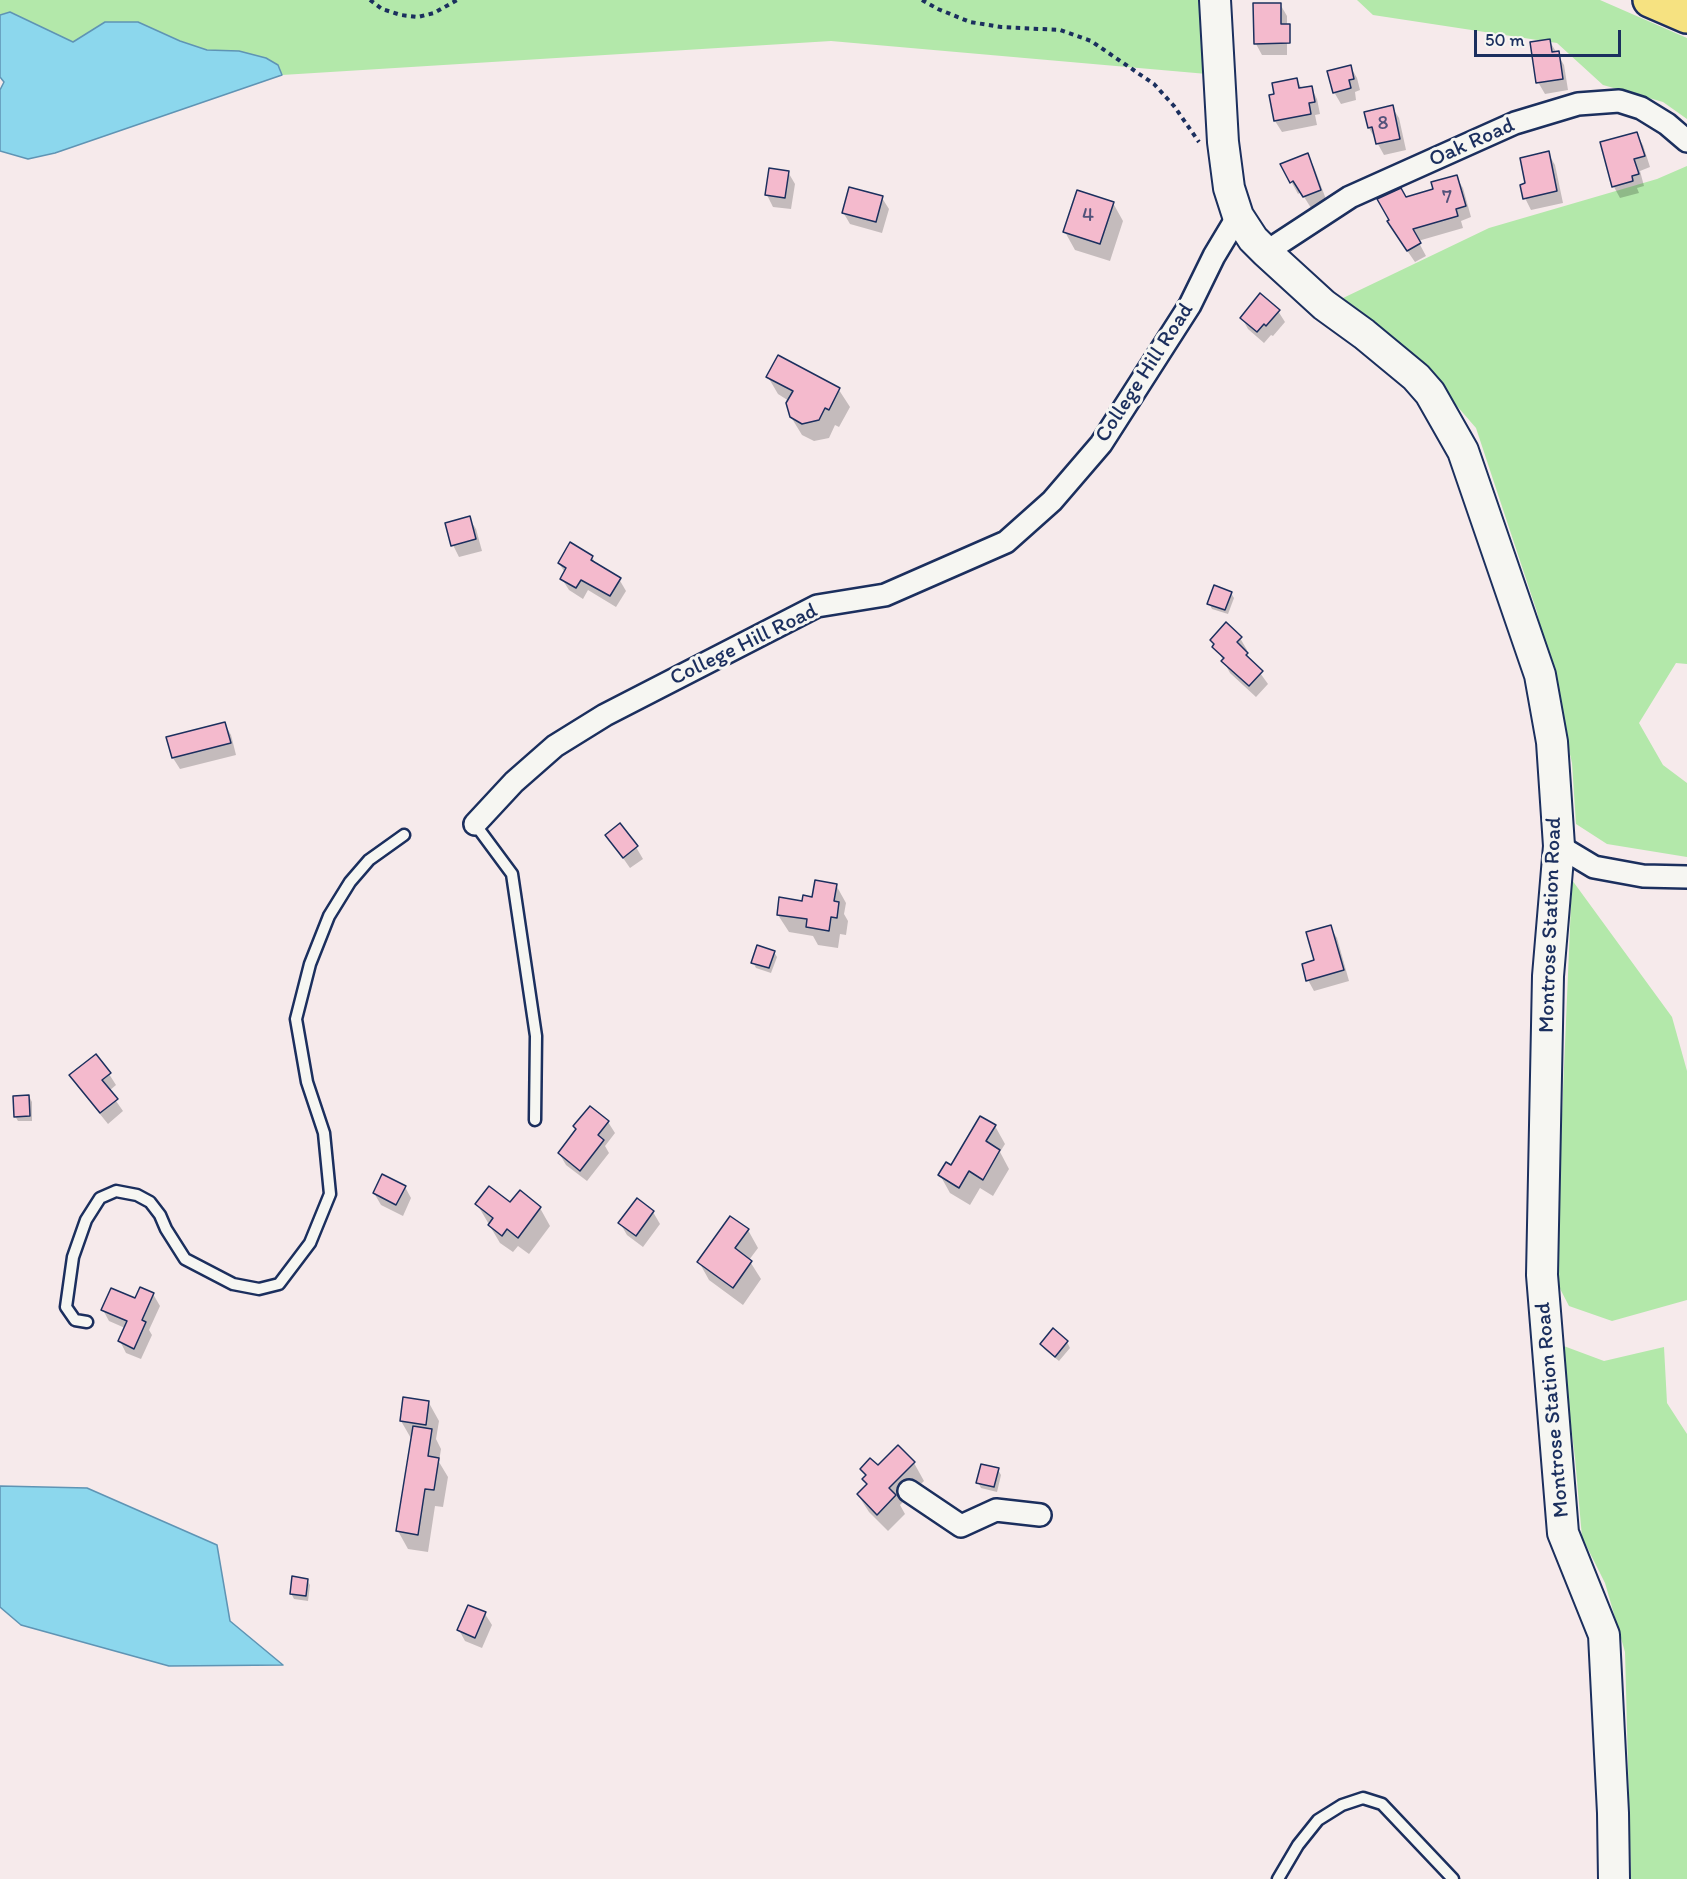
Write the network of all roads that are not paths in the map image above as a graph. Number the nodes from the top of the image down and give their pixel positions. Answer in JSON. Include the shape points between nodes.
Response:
{"nodes":[{"id":1,"x":1215,"y":0,"type":"edge"},
{"id":2,"x":1650,"y":0,"type":"edge"},
{"id":3,"x":1687,"y":16,"type":"edge"},
{"id":4,"x":1687,"y":141,"type":"edge"},
{"id":5,"x":1238,"y":216,"type":"junction"},
{"id":6,"x":1266,"y":252,"type":"junction"},
{"id":7,"x":475,"y":824,"type":"joint"},
{"id":8,"x":404,"y":835,"type":"dead end"},
{"id":9,"x":1559,"y":846,"type":"junction"},
{"id":10,"x":1687,"y":877,"type":"edge"},
{"id":11,"x":535,"y":1120,"type":"dead end"},
{"id":12,"x":87,"y":1322,"type":"dead end"},
{"id":13,"x":909,"y":1491,"type":"dead end"},
{"id":14,"x":1040,"y":1515,"type":"dead end"},
{"id":15,"x":1278,"y":1879,"type":"edge"},
{"id":16,"x":1453,"y":1879,"type":"edge"},
{"id":17,"x":1614,"y":1879,"type":"edge"}],
"edges":[{"from":1,"to":5,"type":"street","name":"Montrose Station Road","via":[[1223,142],[1229,188]]},
{"from":2,"to":3,"type":"highway"},
{"from":4,"to":6,"type":"street","name":"Oak Road","via":[[1641,108],[1619,101],[1578,104],[1515,123],[1350,197]]},
{"from":5,"to":6,"type":"street","name":"Montrose Station Road"},
{"from":5,"to":7,"type":"street","name":"College Hill Road","via":[[1190,305],[1101,444],[1052,501],[1006,542],[885,595],[817,606],[604,715],[555,746],[513,782]]},
{"from":6,"to":9,"type":"street","name":"Montrose Station Road","via":[[1416,377],[1430,393],[1463,451],[1540,675],[1552,742]]},
{"from":7,"to":11,"type":"lane","via":[[512,874],[536,1036]]},
{"from":8,"to":12,"type":"lane","via":[[369,860],[329,916],[310,964],[296,1019],[307,1082],[324,1133],[330,1194],[310,1243],[279,1284],[259,1289],[233,1284],[185,1259],[150,1202],[116,1191],[100,1198],[90,1213],[73,1257],[66,1307],[75,1320]]},
{"from":9,"to":10,"type":"street","via":[[1594,867],[1643,876]]},
{"from":9,"to":17,"type":"street","name":"Montrose Station Road","via":[[1548,976],[1542,1275],[1563,1533],[1604,1635]]},
{"from":13,"to":14,"type":"street","via":[[961,1526],[996,1510]]},
{"from":15,"to":16,"type":"lane","via":[[1318,1820],[1363,1798],[1382,1804]]}]}
